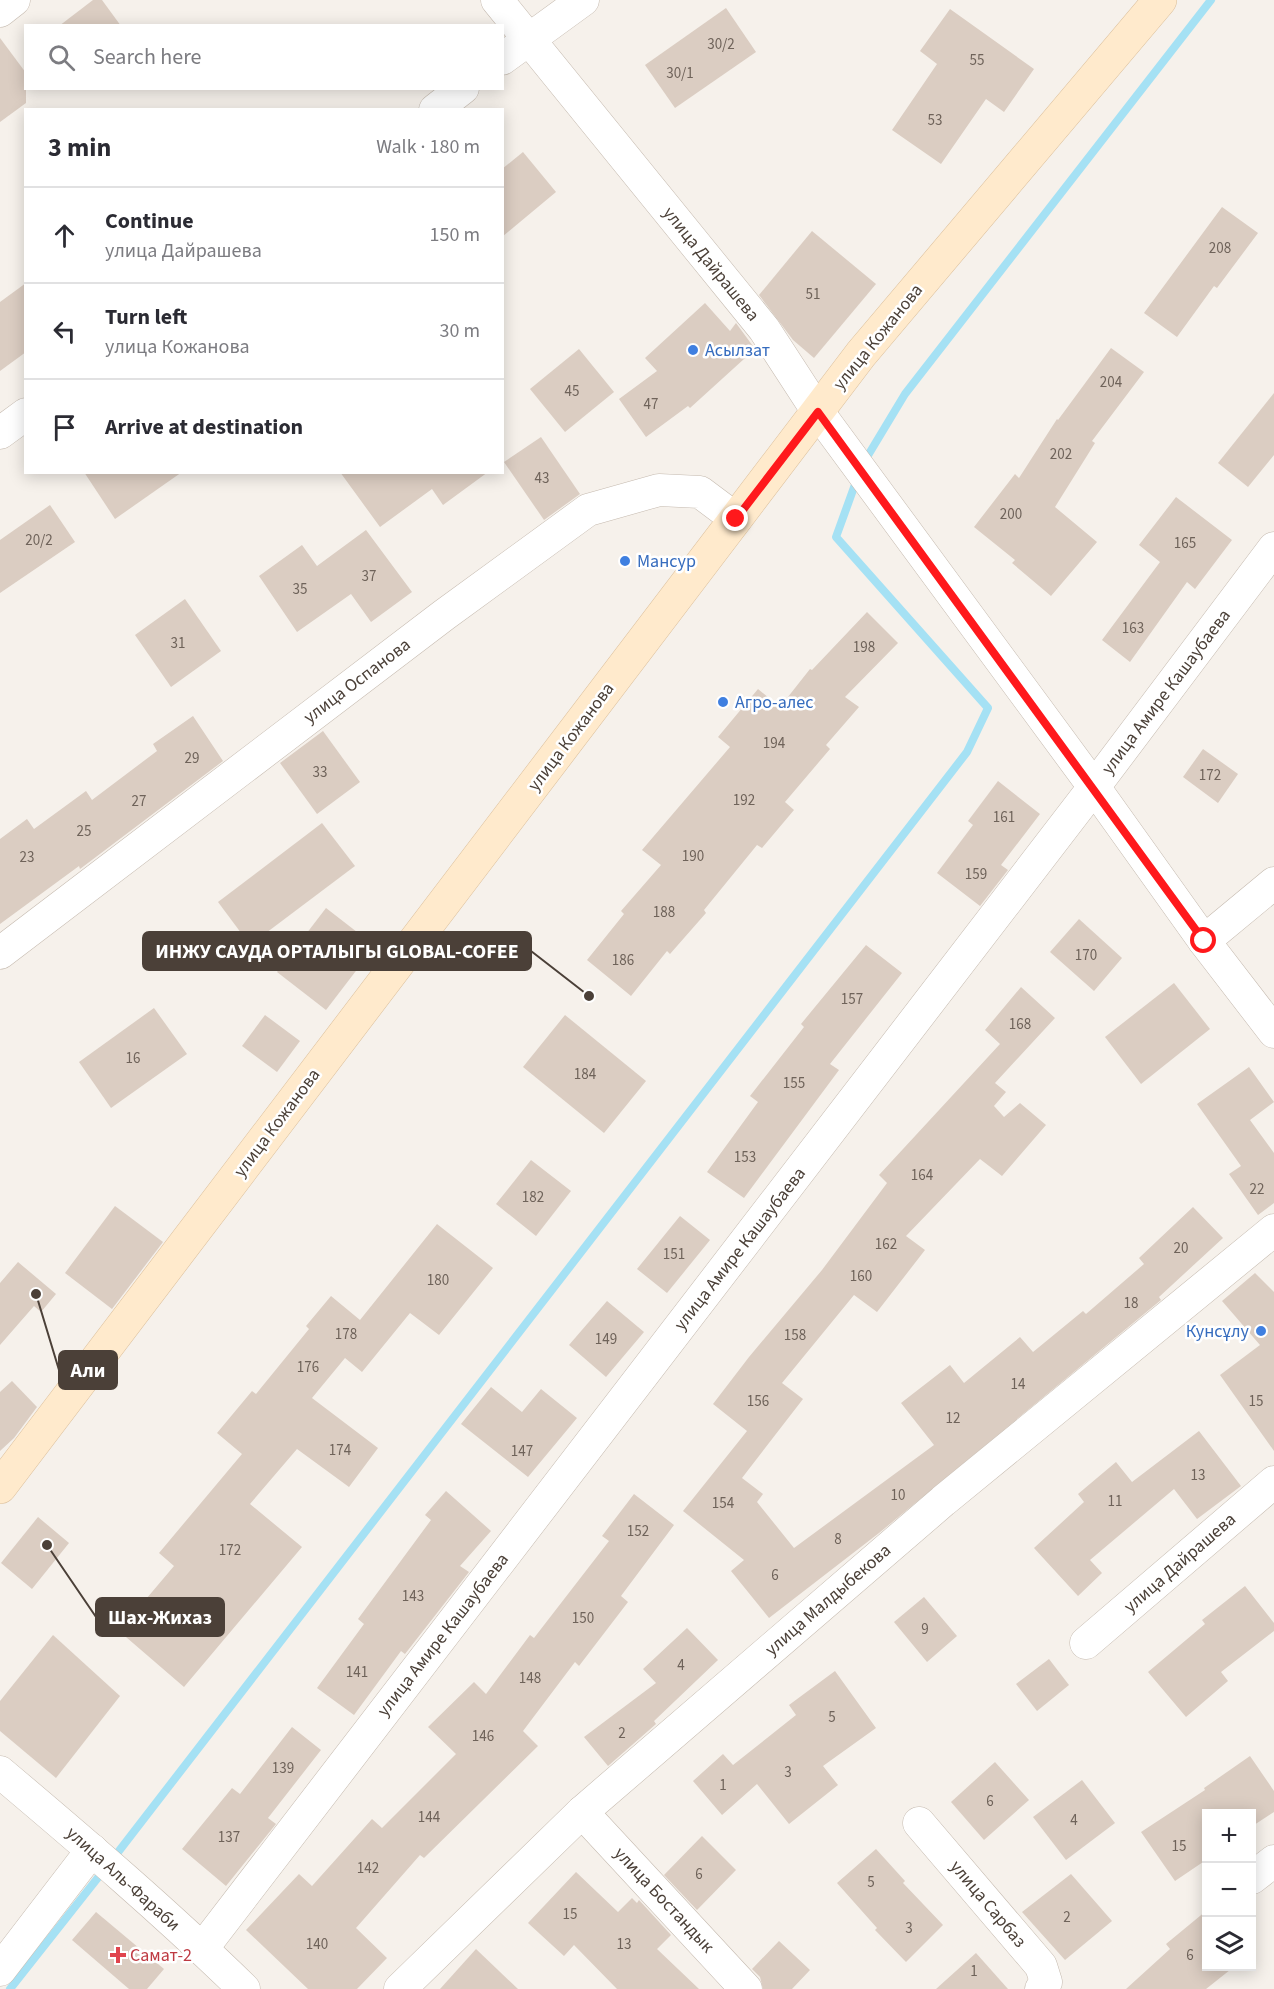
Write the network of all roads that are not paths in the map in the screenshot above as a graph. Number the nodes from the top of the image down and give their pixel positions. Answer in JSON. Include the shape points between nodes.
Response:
{"nodes":[{"id":1,"x":14,"y":0,"type":"edge"},
{"id":2,"x":497,"y":0,"type":"edge"},
{"id":3,"x":583,"y":0,"type":"edge"},
{"id":4,"x":1160,"y":0,"type":"edge"},
{"id":5,"x":0,"y":11,"type":"edge"},
{"id":6,"x":530,"y":39,"type":"junction"},
{"id":7,"x":504,"y":58,"type":"edge"},
{"id":8,"x":460,"y":90,"type":"edge"},
{"id":9,"x":438,"y":108,"type":"edge"},
{"id":10,"x":818,"y":412,"type":"junction"},
{"id":11,"x":24,"y":415,"type":"edge"},
{"id":12,"x":0,"y":433,"type":"edge"},
{"id":13,"x":736,"y":519,"type":"junction"},
{"id":14,"x":1274,"y":548,"type":"edge"},
{"id":15,"x":1094,"y":788,"type":"junction"},
{"id":16,"x":1274,"y":884,"type":"edge"},
{"id":17,"x":1204,"y":941,"type":"junction"},
{"id":18,"x":0,"y":953,"type":"edge"},
{"id":19,"x":1274,"y":1032,"type":"edge"},
{"id":20,"x":1274,"y":1230,"type":"edge"},
{"id":21,"x":1274,"y":1482,"type":"edge"},
{"id":22,"x":0,"y":1487,"type":"edge"},
{"id":23,"x":1086,"y":1643,"type":"dead end"},
{"id":24,"x":0,"y":1772,"type":"edge"},
{"id":25,"x":582,"y":1812,"type":"junction"},
{"id":26,"x":919,"y":1823,"type":"dead end"},
{"id":27,"x":92,"y":1850,"type":"junction"},
{"id":28,"x":1274,"y":1861,"type":"edge"},
{"id":29,"x":1256,"y":1874,"type":"edge"},
{"id":30,"x":202,"y":1949,"type":"junction"},
{"id":31,"x":0,"y":1970,"type":"edge"},
{"id":32,"x":244,"y":1989,"type":"edge"},
{"id":33,"x":400,"y":1989,"type":"edge"},
{"id":34,"x":746,"y":1989,"type":"edge"},
{"id":35,"x":1041,"y":1989,"type":"edge"}],
"edges":[{"from":1,"to":5,"type":"street"},
{"from":2,"to":6,"type":"street","name":"улица Дайрашева"},
{"from":3,"to":6,"type":"street"},
{"from":4,"to":10,"type":"main road","name":"улица Кожанова","via":[[861,354]]},
{"from":6,"to":7,"type":"street"},
{"from":6,"to":10,"type":"street","name":"улица Дайрашева","via":[[764,329]]},
{"from":8,"to":9,"type":"street"},
{"from":10,"to":13,"type":"main road","name":"улица Кожанова"},
{"from":10,"to":15,"type":"street","name":"улица Дайрашева"},
{"from":11,"to":12,"type":"street"},
{"from":13,"to":18,"type":"street","name":"улица Оспанова","via":[[700,492],[659,490],[588,510]]},
{"from":13,"to":22,"type":"main road","name":"улица Кожанова"},
{"from":14,"to":15,"type":"street","name":"улица Амире Кашаубаева"},
{"from":15,"to":17,"type":"street","name":"улица Дайрашева"},
{"from":15,"to":30,"type":"street","name":"улица Амире Кашаубаева"},
{"from":16,"to":17,"type":"street"},
{"from":17,"to":19,"type":"street","name":"улица Дайрашева"},
{"from":20,"to":25,"type":"street","name":"улица Малдыбекова","via":[[943,1501]]},
{"from":21,"to":23,"type":"street","name":"улица Дайрашева"},
{"from":24,"to":27,"type":"street","name":"улица Аль-Фараби"},
{"from":25,"to":33,"type":"street","name":"улица Малдыбекова"},
{"from":25,"to":34,"type":"street","name":"улица Бостандык"},
{"from":26,"to":35,"type":"street","name":"улица Сарбаз","via":[[1041,1966],[1046,1982]]},
{"from":27,"to":30,"type":"street","name":"улица Аль-Фараби"},
{"from":27,"to":31,"type":"street"},
{"from":28,"to":29,"type":"street"},
{"from":30,"to":32,"type":"street","name":"улица Аль-Фараби"}]}
